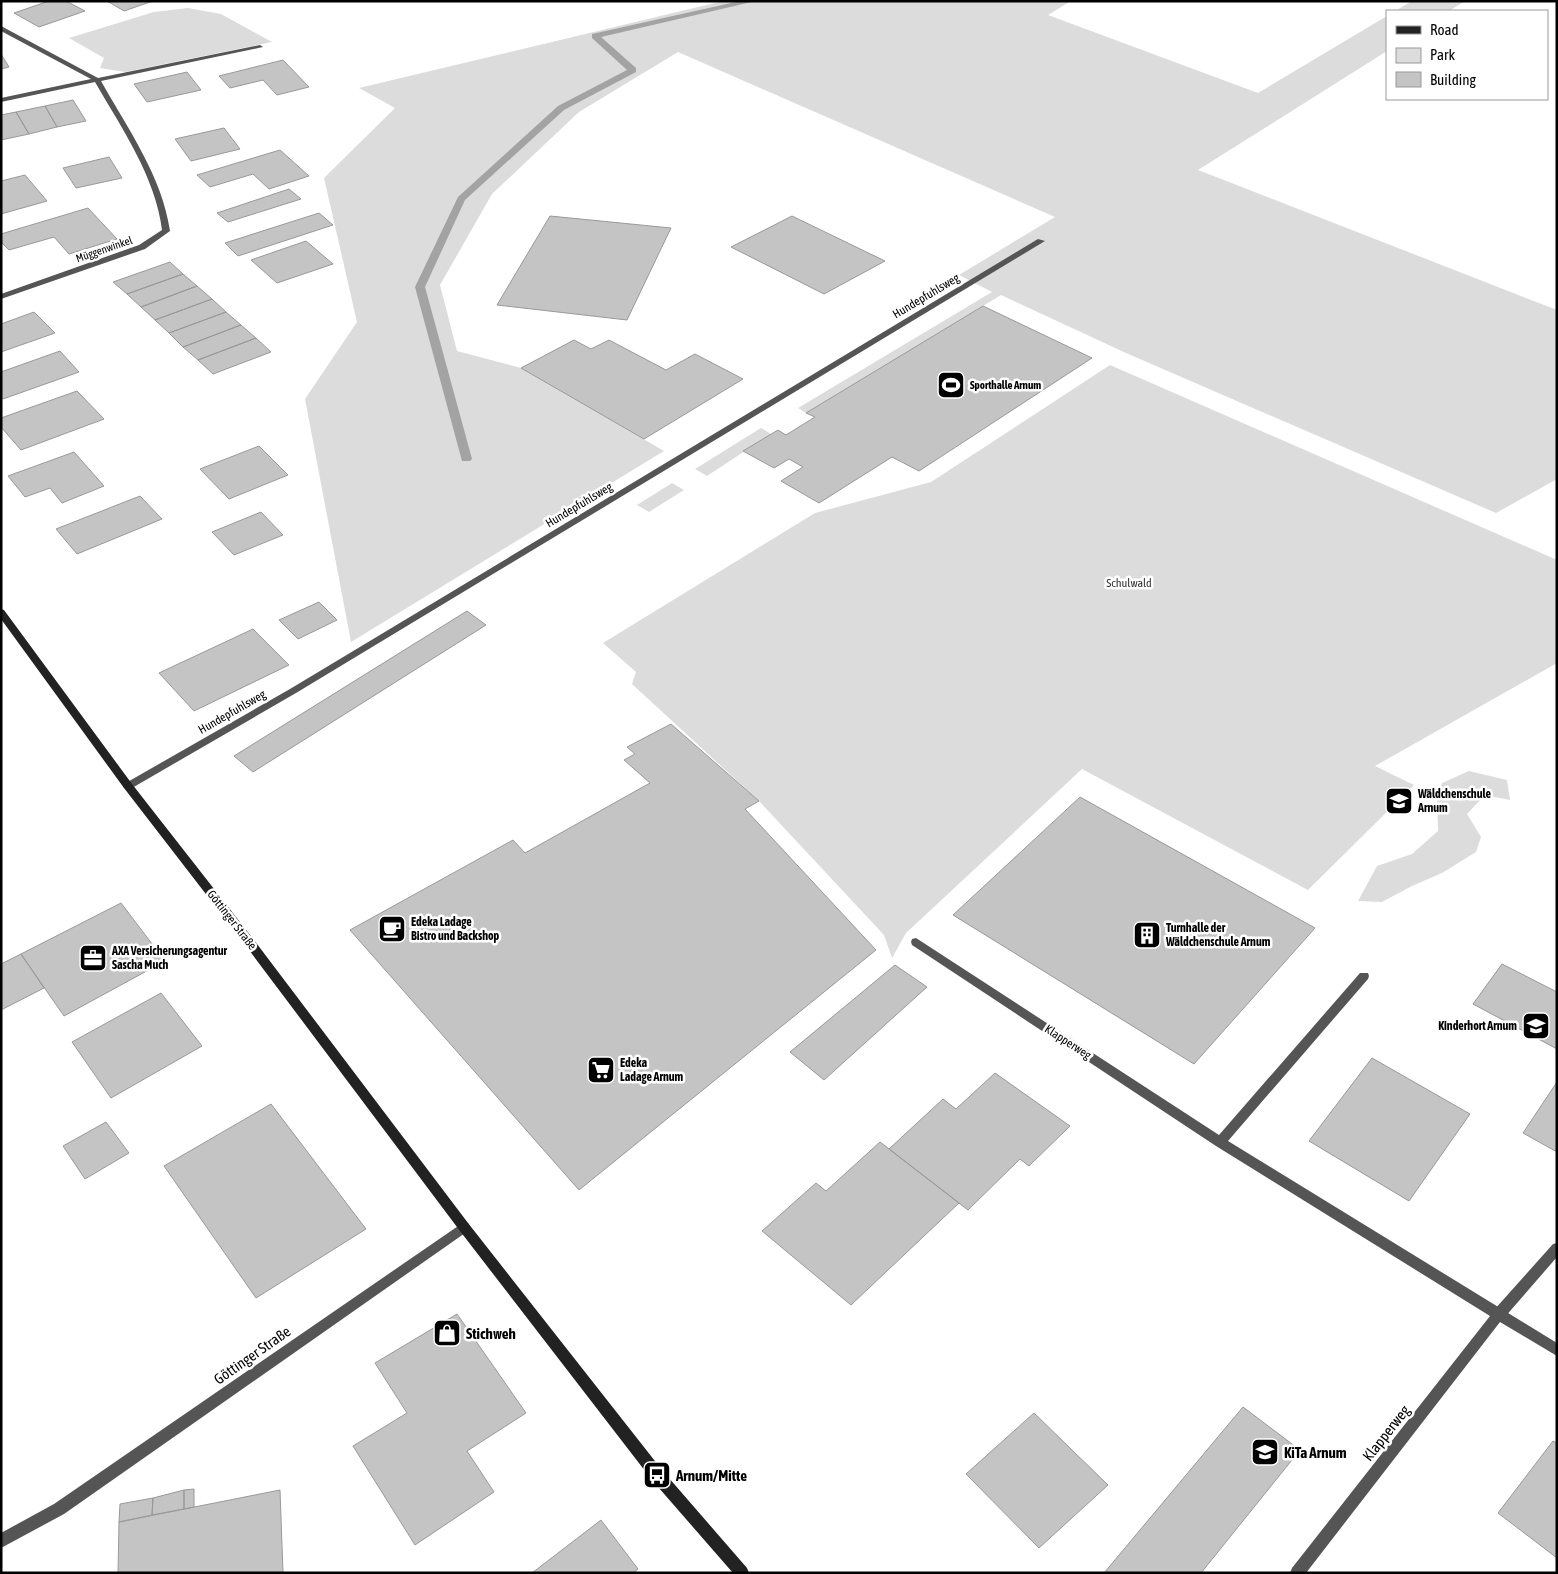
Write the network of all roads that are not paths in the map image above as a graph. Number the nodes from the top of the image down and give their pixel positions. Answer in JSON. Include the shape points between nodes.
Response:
{"nodes":[{"id":1,"x":1,"y":28,"type":"edge"},
{"id":2,"x":260,"y":47,"type":"dead end"},
{"id":3,"x":97,"y":80,"type":"junction"},
{"id":4,"x":1,"y":100,"type":"edge"},
{"id":5,"x":1041,"y":241,"type":"dead end"},
{"id":6,"x":1,"y":296,"type":"edge"},
{"id":7,"x":1,"y":612,"type":"edge"},
{"id":8,"x":128,"y":786,"type":"junction"},
{"id":9,"x":916,"y":942,"type":"dead end"},
{"id":10,"x":1364,"y":976,"type":"dead end"},
{"id":11,"x":1220,"y":1142,"type":"junction"},
{"id":12,"x":464,"y":1227,"type":"junction"},
{"id":13,"x":1557,"y":1248,"type":"edge"},
{"id":14,"x":1499,"y":1314,"type":"junction"},
{"id":15,"x":1557,"y":1350,"type":"edge"},
{"id":16,"x":1,"y":1541,"type":"edge"},
{"id":17,"x":742,"y":1573,"type":"edge"},
{"id":18,"x":1298,"y":1573,"type":"edge"}],
"edges":[{"from":1,"to":3,"type":"street"},
{"from":2,"to":3,"type":"street"},
{"from":3,"to":4,"type":"street"},
{"from":3,"to":6,"type":"street","name":"Müggenwinkel","via":[[151,178],[166,218],[166,231],[142,247]]},
{"from":5,"to":8,"type":"street","name":"Hundepfuhlsweg","via":[[327,671]]},
{"from":7,"to":8,"type":"street","name":"Göttinger Straße"},
{"from":8,"to":12,"type":"street","name":"Göttinger Straße"},
{"from":9,"to":11,"type":"street","name":"Klapperweg"},
{"from":10,"to":11,"type":"street"},
{"from":11,"to":14,"type":"street","name":"Klapperweg"},
{"from":12,"to":16,"type":"street","name":"Göttinger Straße","via":[[59,1509]]},
{"from":12,"to":17,"type":"street","name":"Göttinger Straße","via":[[657,1475]]},
{"from":13,"to":14,"type":"street"},
{"from":14,"to":15,"type":"street","name":"Klapperweg"},
{"from":14,"to":18,"type":"street","name":"Klapperweg"}]}
